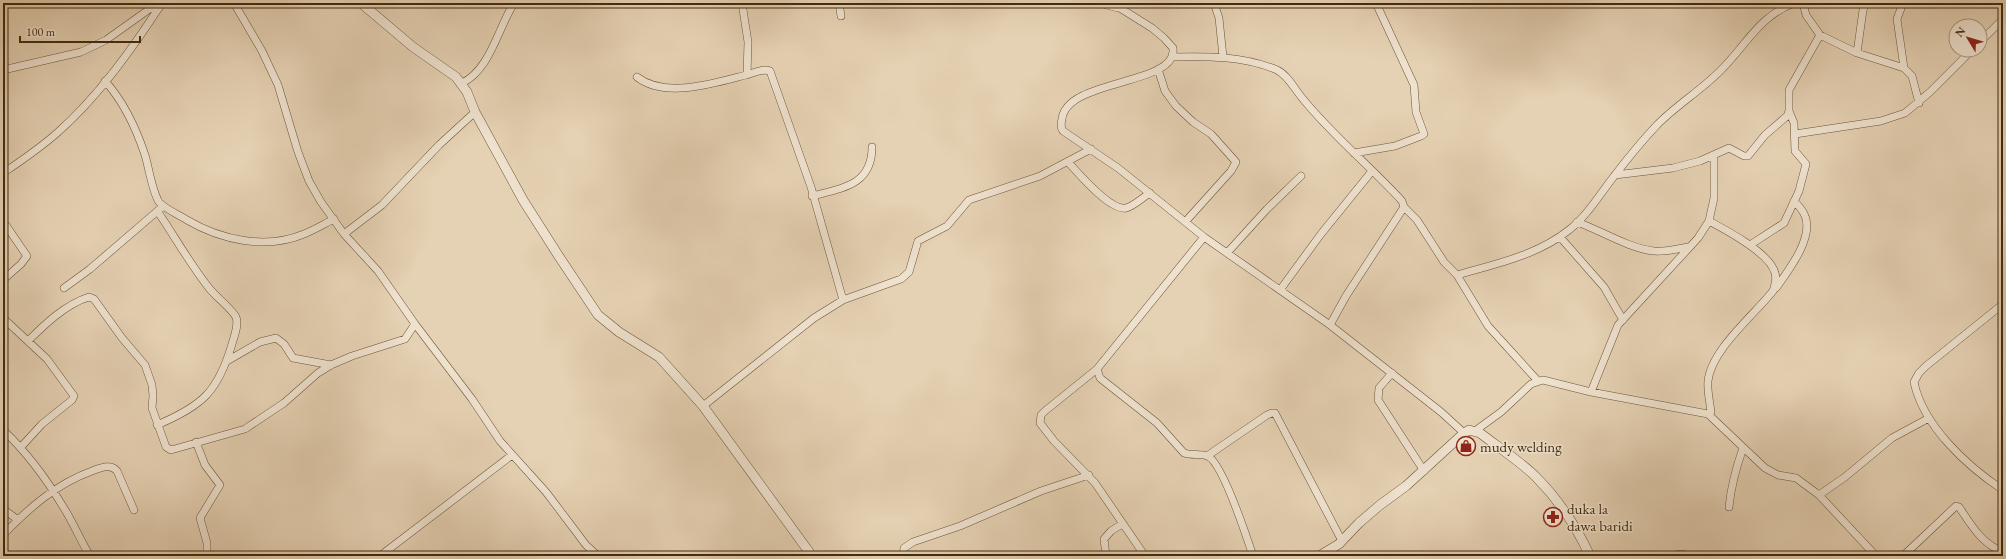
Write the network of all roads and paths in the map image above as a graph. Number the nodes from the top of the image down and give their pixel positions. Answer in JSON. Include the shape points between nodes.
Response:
{"nodes":[{"id":1,"x":158,"y":3,"type":"edge"},
{"id":2,"x":162,"y":3,"type":"edge"},
{"id":3,"x":234,"y":3,"type":"edge"},
{"id":4,"x":361,"y":3,"type":"edge"},
{"id":5,"x":514,"y":3,"type":"edge"},
{"id":6,"x":742,"y":3,"type":"edge"},
{"id":7,"x":839,"y":3,"type":"edge"},
{"id":8,"x":1100,"y":3,"type":"edge"},
{"id":9,"x":1112,"y":3,"type":"edge"},
{"id":10,"x":1214,"y":3,"type":"edge"},
{"id":11,"x":1376,"y":3,"type":"edge"},
{"id":12,"x":1795,"y":3,"type":"edge"},
{"id":13,"x":1803,"y":3,"type":"edge"},
{"id":14,"x":1866,"y":3,"type":"edge"},
{"id":15,"x":1903,"y":3,"type":"edge"},
{"id":16,"x":1120,"y":8,"type":"junction"},
{"id":17,"x":841,"y":16,"type":"dead end"},
{"id":18,"x":2003,"y":19,"type":"edge"},
{"id":19,"x":1988,"y":34,"type":"edge"},
{"id":20,"x":1820,"y":35,"type":"junction"},
{"id":21,"x":1857,"y":53,"type":"junction"},
{"id":22,"x":1172,"y":57,"type":"junction"},
{"id":23,"x":1223,"y":58,"type":"junction"},
{"id":24,"x":1964,"y":58,"type":"edge"},
{"id":25,"x":1904,"y":68,"type":"junction"},
{"id":26,"x":3,"y":70,"type":"edge"},
{"id":27,"x":1158,"y":70,"type":"junction"},
{"id":28,"x":747,"y":75,"type":"junction"},
{"id":29,"x":637,"y":77,"type":"dead end"},
{"id":30,"x":105,"y":81,"type":"junction"},
{"id":31,"x":462,"y":83,"type":"junction"},
{"id":32,"x":1919,"y":103,"type":"junction"},
{"id":33,"x":1789,"y":111,"type":"junction"},
{"id":34,"x":475,"y":112,"type":"junction"},
{"id":35,"x":1795,"y":134,"type":"junction"},
{"id":36,"x":872,"y":147,"type":"dead end"},
{"id":37,"x":1091,"y":149,"type":"junction"},
{"id":38,"x":1354,"y":153,"type":"junction"},
{"id":39,"x":1714,"y":156,"type":"junction"},
{"id":40,"x":1068,"y":162,"type":"junction"},
{"id":41,"x":1372,"y":171,"type":"junction"},
{"id":42,"x":3,"y":174,"type":"edge"},
{"id":43,"x":1615,"y":175,"type":"junction"},
{"id":44,"x":1301,"y":176,"type":"dead end"},
{"id":45,"x":1150,"y":193,"type":"junction"},
{"id":46,"x":812,"y":196,"type":"junction"},
{"id":47,"x":1794,"y":201,"type":"junction"},
{"id":48,"x":164,"y":205,"type":"junction"},
{"id":49,"x":1404,"y":207,"type":"junction"},
{"id":50,"x":158,"y":212,"type":"junction"},
{"id":51,"x":334,"y":219,"type":"junction"},
{"id":52,"x":3,"y":220,"type":"edge"},
{"id":53,"x":1186,"y":221,"type":"junction"},
{"id":54,"x":1709,"y":221,"type":"junction"},
{"id":55,"x":1577,"y":222,"type":"junction"},
{"id":56,"x":344,"y":234,"type":"junction"},
{"id":57,"x":1204,"y":237,"type":"junction"},
{"id":58,"x":1560,"y":237,"type":"junction"},
{"id":59,"x":1750,"y":245,"type":"junction"},
{"id":60,"x":1688,"y":247,"type":"junction"},
{"id":61,"x":1227,"y":253,"type":"junction"},
{"id":62,"x":1457,"y":275,"type":"junction"},
{"id":63,"x":3,"y":280,"type":"edge"},
{"id":64,"x":64,"y":288,"type":"dead end"},
{"id":65,"x":1280,"y":290,"type":"junction"},
{"id":66,"x":1773,"y":292,"type":"junction"},
{"id":67,"x":843,"y":300,"type":"junction"},
{"id":68,"x":2002,"y":308,"type":"edge"},
{"id":69,"x":3,"y":318,"type":"edge"},
{"id":70,"x":1623,"y":320,"type":"junction"},
{"id":71,"x":415,"y":324,"type":"junction"},
{"id":72,"x":1330,"y":326,"type":"junction"},
{"id":73,"x":28,"y":341,"type":"junction"},
{"id":74,"x":227,"y":361,"type":"junction"},
{"id":75,"x":331,"y":365,"type":"junction"},
{"id":76,"x":1096,"y":369,"type":"junction"},
{"id":77,"x":1392,"y":373,"type":"junction"},
{"id":78,"x":1538,"y":381,"type":"junction"},
{"id":79,"x":1591,"y":392,"type":"junction"},
{"id":80,"x":702,"y":406,"type":"junction"},
{"id":81,"x":1711,"y":412,"type":"dead end"},
{"id":82,"x":1928,"y":418,"type":"junction"},
{"id":83,"x":157,"y":425,"type":"junction"},
{"id":84,"x":3,"y":430,"type":"edge"},
{"id":85,"x":1475,"y":431,"type":"junction"},
{"id":86,"x":1464,"y":433,"type":"junction"},
{"id":87,"x":196,"y":442,"type":"junction"},
{"id":88,"x":20,"y":447,"type":"junction"},
{"id":89,"x":1743,"y":448,"type":"junction"},
{"id":90,"x":512,"y":456,"type":"junction"},
{"id":91,"x":1207,"y":456,"type":"junction"},
{"id":92,"x":1424,"y":471,"type":"junction"},
{"id":93,"x":1088,"y":475,"type":"junction"},
{"id":94,"x":52,"y":490,"type":"junction"},
{"id":95,"x":2003,"y":490,"type":"edge"},
{"id":96,"x":1819,"y":495,"type":"junction"},
{"id":97,"x":1729,"y":507,"type":"dead end"},
{"id":98,"x":3,"y":510,"type":"edge"},
{"id":99,"x":134,"y":510,"type":"dead end"},
{"id":100,"x":18,"y":520,"type":"junction"},
{"id":101,"x":1122,"y":524,"type":"junction"},
{"id":102,"x":3,"y":535,"type":"edge"},
{"id":103,"x":1342,"y":541,"type":"junction"},
{"id":104,"x":2003,"y":552,"type":"edge"},
{"id":105,"x":90,"y":556,"type":"edge"},
{"id":106,"x":207,"y":556,"type":"edge"},
{"id":107,"x":380,"y":556,"type":"edge"},
{"id":108,"x":598,"y":556,"type":"edge"},
{"id":109,"x":812,"y":556,"type":"edge"},
{"id":110,"x":903,"y":556,"type":"edge"},
{"id":111,"x":1106,"y":556,"type":"edge"},
{"id":112,"x":1144,"y":556,"type":"edge"},
{"id":113,"x":1253,"y":556,"type":"edge"},
{"id":114,"x":1319,"y":556,"type":"edge"},
{"id":115,"x":1590,"y":556,"type":"edge"},
{"id":116,"x":1668,"y":556,"type":"edge"},
{"id":117,"x":1688,"y":556,"type":"edge"},
{"id":118,"x":1876,"y":556,"type":"edge"},
{"id":119,"x":1903,"y":556,"type":"edge"}],
"edges":[{"from":1,"to":26,"type":"street","via":[[106,40],[81,52]]},
{"from":2,"to":30,"type":"street"},
{"from":3,"to":51,"type":"street","via":[[278,85],[309,181]]},
{"from":4,"to":31,"type":"street","via":[[388,28]]},
{"from":5,"to":31,"type":"street","via":[[476,73]]},
{"from":6,"to":28,"type":"street","via":[[748,42]]},
{"from":7,"to":17,"type":"street"},
{"from":8,"to":16,"type":"street"},
{"from":9,"to":16,"type":"street"},
{"from":10,"to":23,"type":"street","via":[[1219,18]]},
{"from":11,"to":38,"type":"street","via":[[1414,85],[1416,112],[1424,134],[1395,146]]},
{"from":12,"to":43,"type":"street","via":[[1756,28],[1704,87],[1657,125]]},
{"from":13,"to":20,"type":"street","via":[[1806,15]]},
{"from":14,"to":21,"type":"street"},
{"from":15,"to":25,"type":"street","via":[[1898,19]]},
{"from":16,"to":22,"type":"street","via":[[1164,38],[1173,48]]},
{"from":18,"to":19,"type":"street"},
{"from":20,"to":21,"type":"street"},
{"from":20,"to":33,"type":"street","via":[[1789,90]]},
{"from":21,"to":25,"type":"street"},
{"from":22,"to":23,"type":"street"},
{"from":22,"to":27,"type":"street"},
{"from":23,"to":38,"type":"street","via":[[1252,62],[1282,74],[1313,111]]},
{"from":24,"to":32,"type":"street"},
{"from":25,"to":32,"type":"street","via":[[1912,76]]},
{"from":27,"to":37,"type":"street","via":[[1090,93],[1067,108],[1062,116],[1061,128]]},
{"from":27,"to":53,"type":"street","via":[[1165,91],[1176,106],[1211,134],[1236,162],[1231,171]]},
{"from":28,"to":29,"type":"street","via":[[689,88],[647,84]]},
{"from":28,"to":46,"type":"street","via":[[768,70],[771,72]]},
{"from":30,"to":42,"type":"street","via":[[85,106],[57,133]]},
{"from":30,"to":48,"type":"street","via":[[117,95],[130,119],[145,155],[157,196]]},
{"from":31,"to":34,"type":"street"},
{"from":32,"to":35,"type":"street","via":[[1905,112],[1881,121]]},
{"from":33,"to":35,"type":"street"},
{"from":33,"to":39,"type":"street","via":[[1748,156],[1729,148]]},
{"from":34,"to":56,"type":"street","via":[[439,145],[382,205]]},
{"from":34,"to":80,"type":"street","via":[[530,211],[598,315],[619,332],[659,357]]},
{"from":35,"to":47,"type":"street","via":[[1795,151],[1806,164],[1806,168]]},
{"from":36,"to":46,"type":"street","via":[[870,163],[862,177],[848,186]]},
{"from":37,"to":40,"type":"street"},
{"from":37,"to":45,"type":"street"},
{"from":38,"to":41,"type":"street"},
{"from":39,"to":43,"type":"street","via":[[1673,168]]},
{"from":39,"to":54,"type":"street","via":[[1714,198]]},
{"from":40,"to":45,"type":"street","via":[[1094,189],[1121,208],[1126,208]]},
{"from":40,"to":67,"type":"street","via":[[1040,176],[969,200],[947,226],[918,241],[907,276]]},
{"from":41,"to":49,"type":"street","via":[[1402,201]]},
{"from":41,"to":65,"type":"street"},
{"from":43,"to":55,"type":"street"},
{"from":44,"to":61,"type":"street"},
{"from":45,"to":53,"type":"street"},
{"from":46,"to":67,"type":"street"},
{"from":47,"to":59,"type":"street","via":[[1780,227]]},
{"from":47,"to":66,"type":"street","via":[[1806,218],[1806,232],[1793,264]]},
{"from":48,"to":50,"type":"street"},
{"from":48,"to":51,"type":"street","via":[[191,222],[240,240],[285,240]]},
{"from":49,"to":62,"type":"street","via":[[1417,220],[1444,262]]},
{"from":49,"to":72,"type":"street","via":[[1346,296]]},
{"from":50,"to":64,"type":"street"},
{"from":50,"to":74,"type":"street","via":[[198,274],[236,317],[236,329]]},
{"from":51,"to":56,"type":"street"},
{"from":52,"to":63,"type":"street","via":[[27,256]]},
{"from":53,"to":57,"type":"street"},
{"from":54,"to":59,"type":"street"},
{"from":54,"to":60,"type":"street","via":[[1698,238]]},
{"from":55,"to":58,"type":"street"},
{"from":55,"to":60,"type":"street","via":[[1653,251]]},
{"from":56,"to":71,"type":"street","via":[[378,271]]},
{"from":57,"to":61,"type":"street"},
{"from":57,"to":76,"type":"street"},
{"from":58,"to":62,"type":"street","via":[[1527,254]]},
{"from":58,"to":70,"type":"street","via":[[1604,287]]},
{"from":59,"to":66,"type":"street","via":[[1774,270],[1776,283]]},
{"from":60,"to":70,"type":"street"},
{"from":61,"to":65,"type":"street"},
{"from":62,"to":78,"type":"street","via":[[1488,326]]},
{"from":65,"to":72,"type":"street"},
{"from":66,"to":81,"type":"street","via":[[1728,342],[1714,365],[1708,382]]},
{"from":67,"to":80,"type":"street","via":[[814,318]]},
{"from":68,"to":82,"type":"street","via":[[1919,373],[1914,382]]},
{"from":69,"to":73,"type":"street"},
{"from":70,"to":79,"type":"street","via":[[1615,331]]},
{"from":71,"to":75,"type":"street","via":[[407,338],[401,342]]},
{"from":71,"to":90,"type":"street"},
{"from":72,"to":77,"type":"street"},
{"from":73,"to":83,"type":"street","via":[[53,318],[80,300],[91,297],[145,365],[152,385],[152,408]]},
{"from":73,"to":88,"type":"street","via":[[47,359],[74,396]]},
{"from":74,"to":75,"type":"street","via":[[260,342],[276,338],[284,344],[293,358]]},
{"from":74,"to":83,"type":"street","via":[[216,384],[201,402]]},
{"from":75,"to":87,"type":"street","via":[[318,373],[284,404],[252,425]]},
{"from":76,"to":91,"type":"street","via":[[1100,378],[1157,423],[1184,453]]},
{"from":76,"to":93,"type":"street","via":[[1045,411],[1040,420],[1042,427]]},
{"from":77,"to":86,"type":"street"},
{"from":77,"to":92,"type":"street","via":[[1379,388],[1378,400]]},
{"from":78,"to":79,"type":"street","via":[[1552,381]]},
{"from":78,"to":85,"type":"street"},
{"from":79,"to":89,"type":"street","via":[[1708,414]]},
{"from":80,"to":109,"type":"street"},
{"from":82,"to":95,"type":"street","via":[[1958,454]]},
{"from":82,"to":96,"type":"street","via":[[1892,438]]},
{"from":83,"to":87,"type":"street","via":[[171,450]]},
{"from":84,"to":88,"type":"street"},
{"from":85,"to":86,"type":"street","via":[[1468,430]]},
{"from":85,"to":115,"type":"street","via":[[1536,477],[1566,515]]},
{"from":86,"to":92,"type":"street"},
{"from":87,"to":106,"type":"street","via":[[205,465],[220,486],[200,518]]},
{"from":88,"to":94,"type":"street"},
{"from":89,"to":96,"type":"street","via":[[1772,472],[1796,478]]},
{"from":89,"to":97,"type":"street","via":[[1730,492]]},
{"from":90,"to":107,"type":"street"},
{"from":90,"to":108,"type":"street","via":[[546,492],[586,545]]},
{"from":91,"to":103,"type":"street","via":[[1267,415],[1275,413]]},
{"from":91,"to":113,"type":"street","via":[[1216,463]]},
{"from":92,"to":103,"type":"street","via":[[1380,505]]},
{"from":93,"to":101,"type":"street"},
{"from":93,"to":110,"type":"street","via":[[914,542],[904,548]]},
{"from":94,"to":99,"type":"street","via":[[83,474],[107,467],[114,468]]},
{"from":94,"to":100,"type":"street"},
{"from":94,"to":105,"type":"street"},
{"from":96,"to":118,"type":"street"},
{"from":98,"to":100,"type":"street"},
{"from":100,"to":102,"type":"street"},
{"from":101,"to":111,"type":"street","via":[[1104,539]]},
{"from":101,"to":112,"type":"street"},
{"from":103,"to":114,"type":"street"},
{"from":104,"to":119,"type":"street","via":[[1985,542],[1956,506]]},
{"from":116,"to":117,"type":"street"}]}
